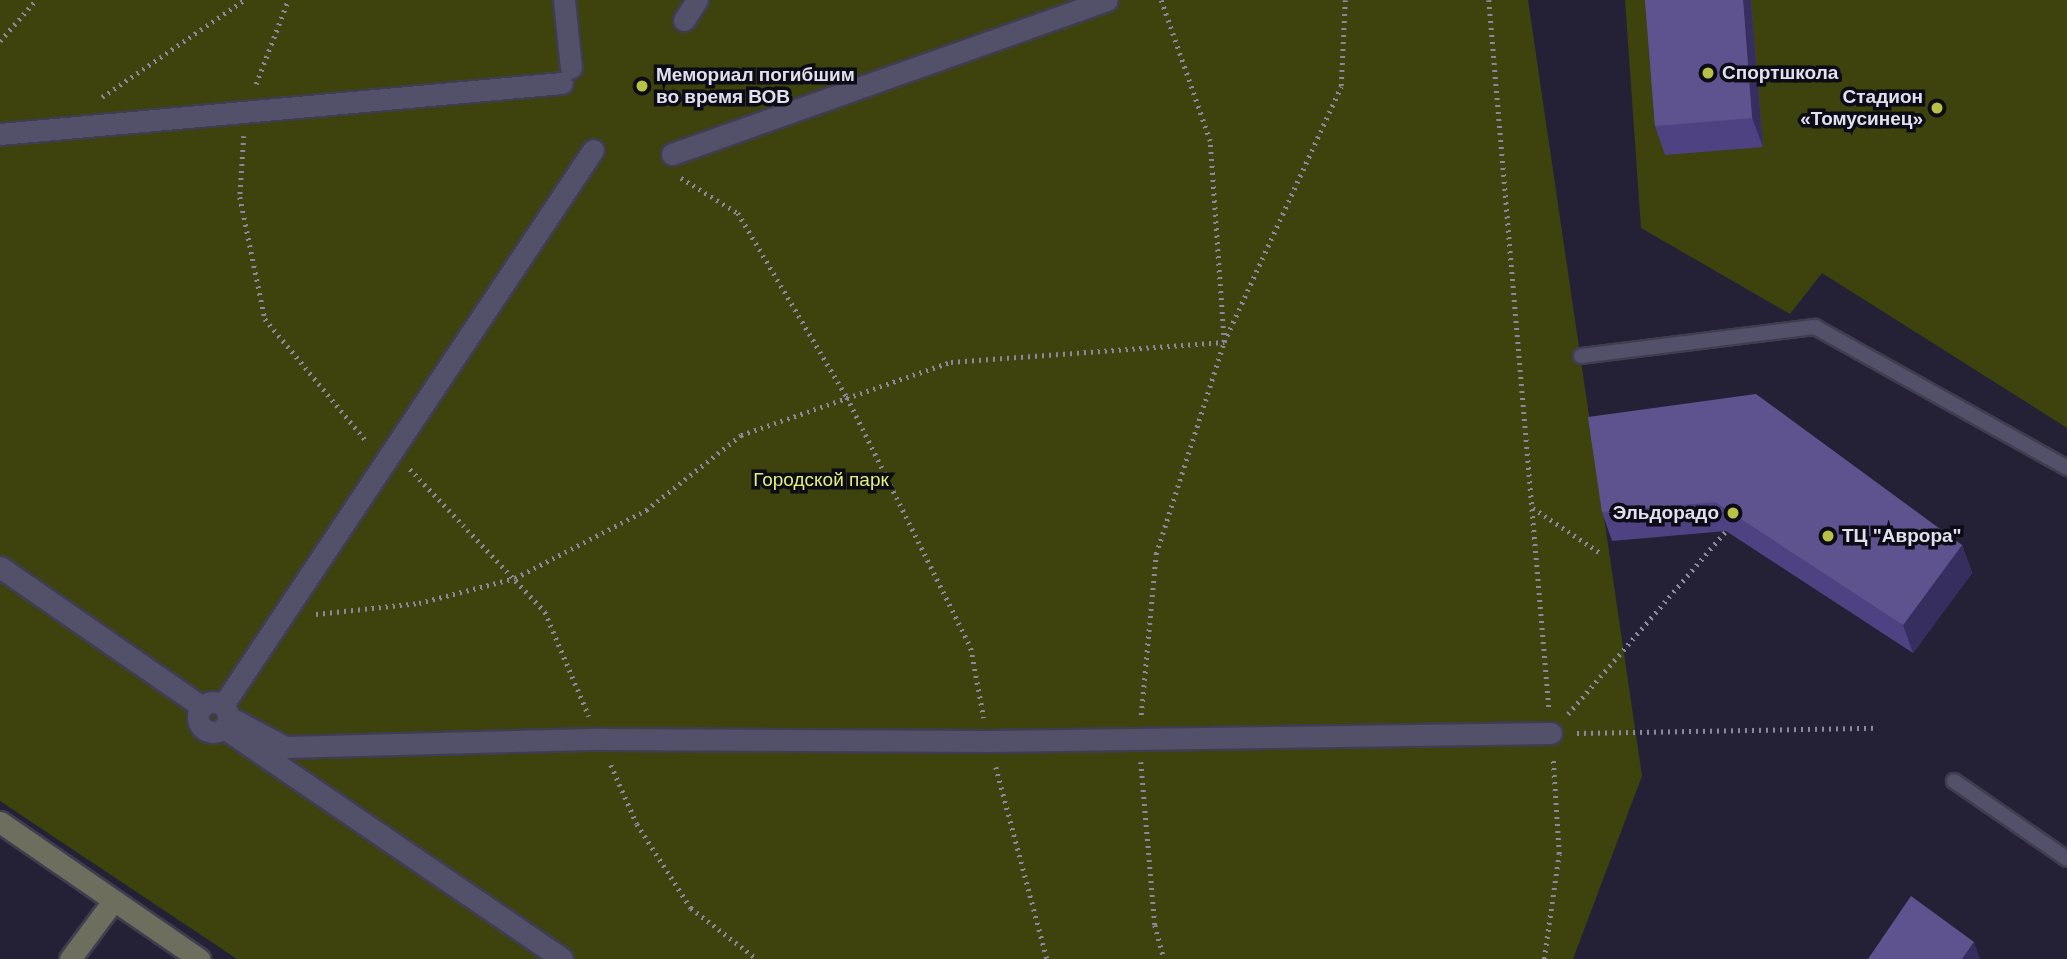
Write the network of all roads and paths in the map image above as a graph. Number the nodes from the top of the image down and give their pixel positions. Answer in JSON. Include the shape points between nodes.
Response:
{"nodes":[{"id":1,"x":36,"y":0,"type":"edge"},
{"id":2,"x":244,"y":0,"type":"edge"},
{"id":3,"x":288,"y":0,"type":"edge"},
{"id":4,"x":564,"y":0,"type":"edge"},
{"id":5,"x":697,"y":0,"type":"edge"},
{"id":6,"x":1107,"y":0,"type":"edge"},
{"id":7,"x":1161,"y":0,"type":"edge"},
{"id":8,"x":1345,"y":0,"type":"edge"},
{"id":9,"x":1489,"y":0,"type":"edge"},
{"id":10,"x":684,"y":20,"type":"dead end"},
{"id":11,"x":0,"y":41,"type":"edge"},
{"id":12,"x":99,"y":99,"type":"dead end"},
{"id":13,"x":245,"y":112,"type":"junction"},
{"id":14,"x":0,"y":134,"type":"edge"},
{"id":15,"x":593,"y":150,"type":"dead end"},
{"id":16,"x":673,"y":164,"type":"joint"},
{"id":17,"x":1224,"y":342,"type":"junction"},
{"id":18,"x":1581,"y":356,"type":"dead end"},
{"id":19,"x":847,"y":397,"type":"junction"},
{"id":20,"x":390,"y":457,"type":"junction"},
{"id":21,"x":2067,"y":468,"type":"edge"},
{"id":22,"x":1532,"y":507,"type":"junction"},
{"id":23,"x":1726,"y":531,"type":"edge"},
{"id":24,"x":1602,"y":554,"type":"dead end"},
{"id":25,"x":0,"y":567,"type":"edge"},
{"id":26,"x":515,"y":578,"type":"junction"},
{"id":27,"x":284,"y":617,"type":"junction"},
{"id":28,"x":201,"y":706,"type":"junction"},
{"id":29,"x":225,"y":717,"type":"junction"},
{"id":30,"x":1877,"y":728,"type":"dead end"},
{"id":31,"x":1551,"y":733,"type":"junction"},
{"id":32,"x":1139,"y":738,"type":"junction"},
{"id":33,"x":599,"y":739,"type":"junction"},
{"id":34,"x":989,"y":741,"type":"junction"},
{"id":35,"x":1954,"y":781,"type":"dead end"},
{"id":36,"x":0,"y":822,"type":"edge"},
{"id":37,"x":2067,"y":859,"type":"edge"},
{"id":38,"x":113,"y":901,"type":"junction"},
{"id":39,"x":70,"y":959,"type":"edge"},
{"id":40,"x":199,"y":959,"type":"edge"},
{"id":41,"x":562,"y":959,"type":"edge"},
{"id":42,"x":757,"y":959,"type":"edge"},
{"id":43,"x":1047,"y":959,"type":"edge"},
{"id":44,"x":1164,"y":959,"type":"edge"},
{"id":45,"x":1544,"y":959,"type":"edge"}],
"edges":[{"from":1,"to":11,"type":"path"},
{"from":2,"to":12,"type":"path"},
{"from":3,"to":13,"type":"path"},
{"from":4,"to":13,"type":"street","via":[[566,75]]},
{"from":5,"to":10,"type":"street"},
{"from":6,"to":16,"type":"street"},
{"from":7,"to":17,"type":"path","via":[[1210,141]]},
{"from":8,"to":17,"type":"path","via":[[1341,86]]},
{"from":9,"to":22,"type":"path"},
{"from":13,"to":14,"type":"street"},
{"from":13,"to":20,"type":"path","via":[[240,197],[265,319],[369,445]]},
{"from":15,"to":20,"type":"street"},
{"from":16,"to":19,"type":"path","via":[[738,212]]},
{"from":17,"to":19,"type":"path","via":[[951,362]]},
{"from":17,"to":32,"type":"path","via":[[1156,554]]},
{"from":18,"to":21,"type":"lane","via":[[1815,327]]},
{"from":19,"to":26,"type":"path","via":[[741,435],[646,510]]},
{"from":19,"to":34,"type":"path","via":[[971,648]]},
{"from":20,"to":26,"type":"path","via":[[410,469]]},
{"from":20,"to":27,"type":"street"},
{"from":22,"to":24,"type":"path"},
{"from":22,"to":31,"type":"path"},
{"from":23,"to":31,"type":"path"},
{"from":25,"to":28,"type":"street"},
{"from":26,"to":27,"type":"path","via":[[419,603]]},
{"from":26,"to":33,"type":"path","via":[[545,612]]},
{"from":27,"to":29,"type":"street"},
{"from":28,"to":29,"type":"street","via":[[213,701]]},
{"from":28,"to":29,"type":"street","via":[[197,717],[202,728],[213,733]]},
{"from":29,"to":33,"type":"street","via":[[285,747]]},
{"from":29,"to":41,"type":"street"},
{"from":30,"to":31,"type":"path"},
{"from":31,"to":32,"type":"street"},
{"from":31,"to":45,"type":"path","via":[[1559,854]]},
{"from":32,"to":34,"type":"street"},
{"from":32,"to":44,"type":"path","via":[[1154,925]]},
{"from":33,"to":34,"type":"street"},
{"from":33,"to":42,"type":"path","via":[[637,824],[691,908]]},
{"from":34,"to":43,"type":"path"},
{"from":35,"to":37,"type":"lane"},
{"from":36,"to":38,"type":"main road"},
{"from":38,"to":39,"type":"main road"},
{"from":38,"to":40,"type":"main road"}]}
